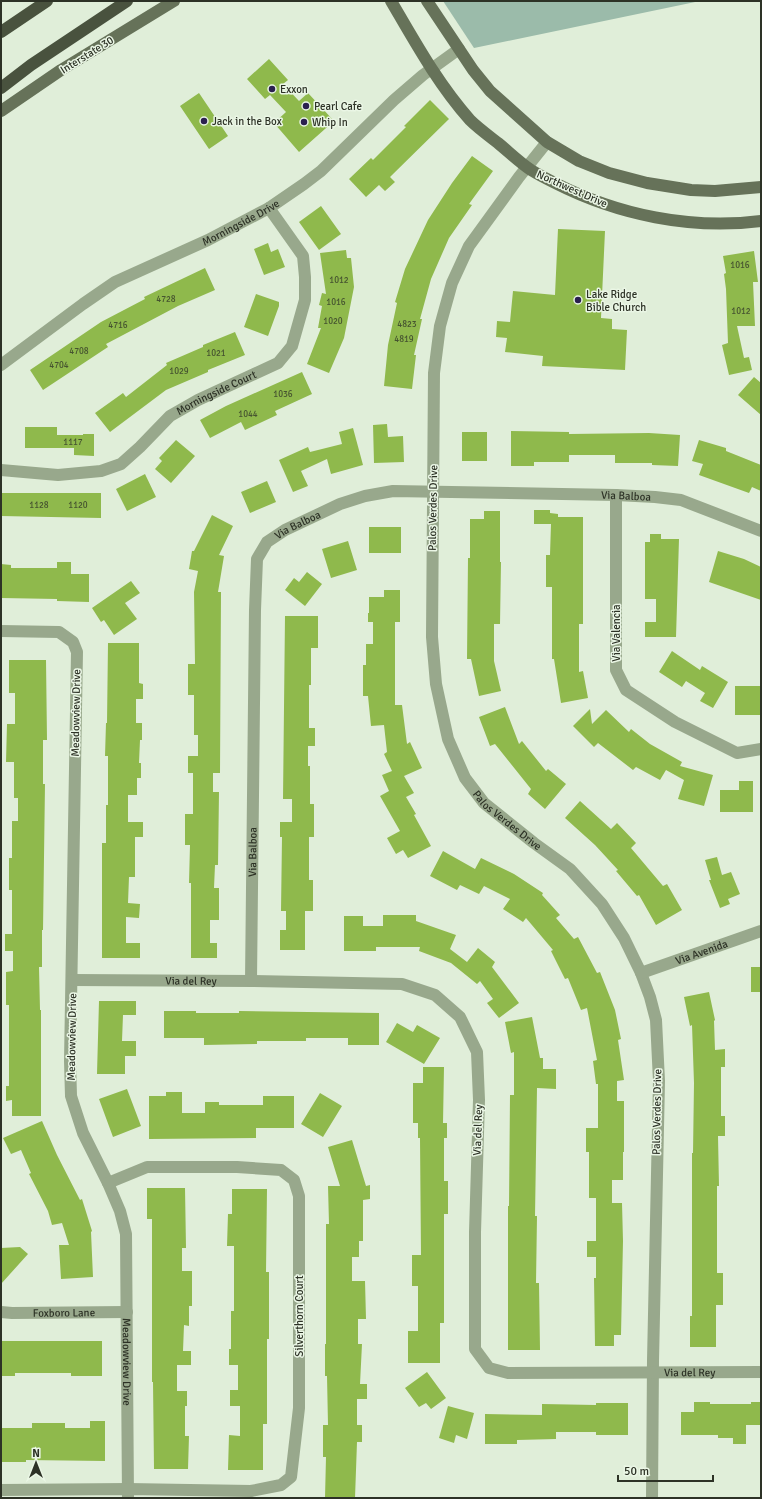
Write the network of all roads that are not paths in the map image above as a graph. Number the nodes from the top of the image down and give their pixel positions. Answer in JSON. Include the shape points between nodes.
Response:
{"nodes":[{"id":1,"x":47,"y":1,"type":"edge"},
{"id":2,"x":127,"y":1,"type":"edge"},
{"id":3,"x":174,"y":1,"type":"edge"},
{"id":4,"x":391,"y":1,"type":"edge"},
{"id":5,"x":427,"y":1,"type":"edge"},
{"id":6,"x":1,"y":32,"type":"edge"},
{"id":7,"x":459,"y":49,"type":"junction"},
{"id":8,"x":431,"y":68,"type":"junction"},
{"id":9,"x":1,"y":88,"type":"edge"},
{"id":10,"x":1,"y":111,"type":"edge"},
{"id":11,"x":547,"y":142,"type":"junction"},
{"id":12,"x":527,"y":167,"type":"junction"},
{"id":13,"x":761,"y":187,"type":"edge"},
{"id":14,"x":269,"y":208,"type":"junction"},
{"id":15,"x":761,"y":221,"type":"edge"},
{"id":16,"x":1,"y":365,"type":"edge"},
{"id":17,"x":1,"y":470,"type":"edge"},
{"id":18,"x":434,"y":492,"type":"junction"},
{"id":19,"x":616,"y":494,"type":"junction"},
{"id":20,"x":761,"y":531,"type":"edge"},
{"id":21,"x":1,"y":631,"type":"edge"},
{"id":22,"x":761,"y":749,"type":"edge"},
{"id":23,"x":761,"y":932,"type":"edge"},
{"id":24,"x":641,"y":973,"type":"junction"},
{"id":25,"x":72,"y":980,"type":"junction"},
{"id":26,"x":250,"y":981,"type":"junction"},
{"id":27,"x":108,"y":1183,"type":"junction"},
{"id":28,"x":1,"y":1312,"type":"edge"},
{"id":29,"x":127,"y":1312,"type":"junction"},
{"id":30,"x":652,"y":1372,"type":"junction"},
{"id":31,"x":761,"y":1372,"type":"edge"},
{"id":32,"x":1,"y":1490,"type":"edge"},
{"id":33,"x":128,"y":1494,"type":"edge"},
{"id":34,"x":652,"y":1498,"type":"edge"}],
"edges":[{"from":1,"to":6,"type":"highway"},
{"from":2,"to":9,"type":"highway"},
{"from":3,"to":10,"type":"main road","name":"Interstate 30","via":[[61,70]]},
{"from":4,"to":8,"type":"main road","name":"Northwest Drive"},
{"from":5,"to":7,"type":"main road"},
{"from":7,"to":8,"type":"street","name":"Morningside Drive"},
{"from":7,"to":11,"type":"main road","via":[[490,91]]},
{"from":8,"to":12,"type":"main road","name":"Northwest Drive","via":[[471,121]]},
{"from":8,"to":14,"type":"street","name":"Morningside Drive","via":[[321,171]]},
{"from":11,"to":12,"type":"street","name":"Palos Verdes Drive"},
{"from":11,"to":13,"type":"main road","via":[[609,173],[647,183],[715,191]]},
{"from":12,"to":15,"type":"main road","name":"Northwest Drive","via":[[567,189],[618,209],[711,224]]},
{"from":12,"to":18,"type":"street","name":"Palos Verdes Drive","via":[[469,246],[452,283],[440,326],[434,373]]},
{"from":14,"to":16,"type":"street","name":"Morningside Drive","via":[[208,240],[115,282]]},
{"from":14,"to":17,"type":"street","name":"Morningside Court","via":[[303,256],[305,277],[305,300],[292,346],[278,363],[198,400],[170,416],[121,464],[101,471],[58,475]]},
{"from":18,"to":19,"type":"street","name":"Via Balboa"},
{"from":18,"to":24,"type":"street","name":"Palos Verdes Drive","via":[[432,637],[436,684],[451,746],[465,778],[484,803],[534,844],[570,869],[602,904],[624,938]]},
{"from":18,"to":26,"type":"street","name":"Via Balboa","via":[[393,491],[340,504],[285,530],[267,542],[257,559]]},
{"from":19,"to":20,"type":"street","name":"Via Balboa","via":[[681,500]]},
{"from":19,"to":22,"type":"street","name":"Via Valencia","via":[[616,670],[626,690],[675,722],[737,752]]},
{"from":21,"to":25,"type":"street","name":"Meadowview Drive","via":[[59,632],[73,642],[77,652]]},
{"from":23,"to":24,"type":"street","name":"Via Avenida"},
{"from":24,"to":30,"type":"street","name":"Palos Verdes Drive","via":[[656,1020],[659,1081]]},
{"from":25,"to":26,"type":"street","name":"Via del Rey"},
{"from":25,"to":27,"type":"street","name":"Meadowview Drive","via":[[71,1096],[83,1133]]},
{"from":26,"to":30,"type":"street","name":"Via del Rey","via":[[402,984],[435,995],[460,1017],[477,1052],[479,1100],[475,1349],[489,1368],[508,1373]]},
{"from":27,"to":29,"type":"street","name":"Meadowview Drive","via":[[126,1234]]},
{"from":27,"to":33,"type":"street","name":"Silverthorn Court","via":[[147,1167],[238,1167],[281,1170],[294,1180],[299,1196],[299,1408],[291,1478],[281,1485],[251,1491]]},
{"from":28,"to":29,"type":"street","name":"Foxboro Lane"},
{"from":29,"to":33,"type":"street","name":"Meadowview Drive"},
{"from":30,"to":31,"type":"street","name":"Via del Rey"},
{"from":30,"to":34,"type":"street","name":"Palos Verdes Drive"},
{"from":32,"to":33,"type":"street","name":"Silverthorn Court"}]}
